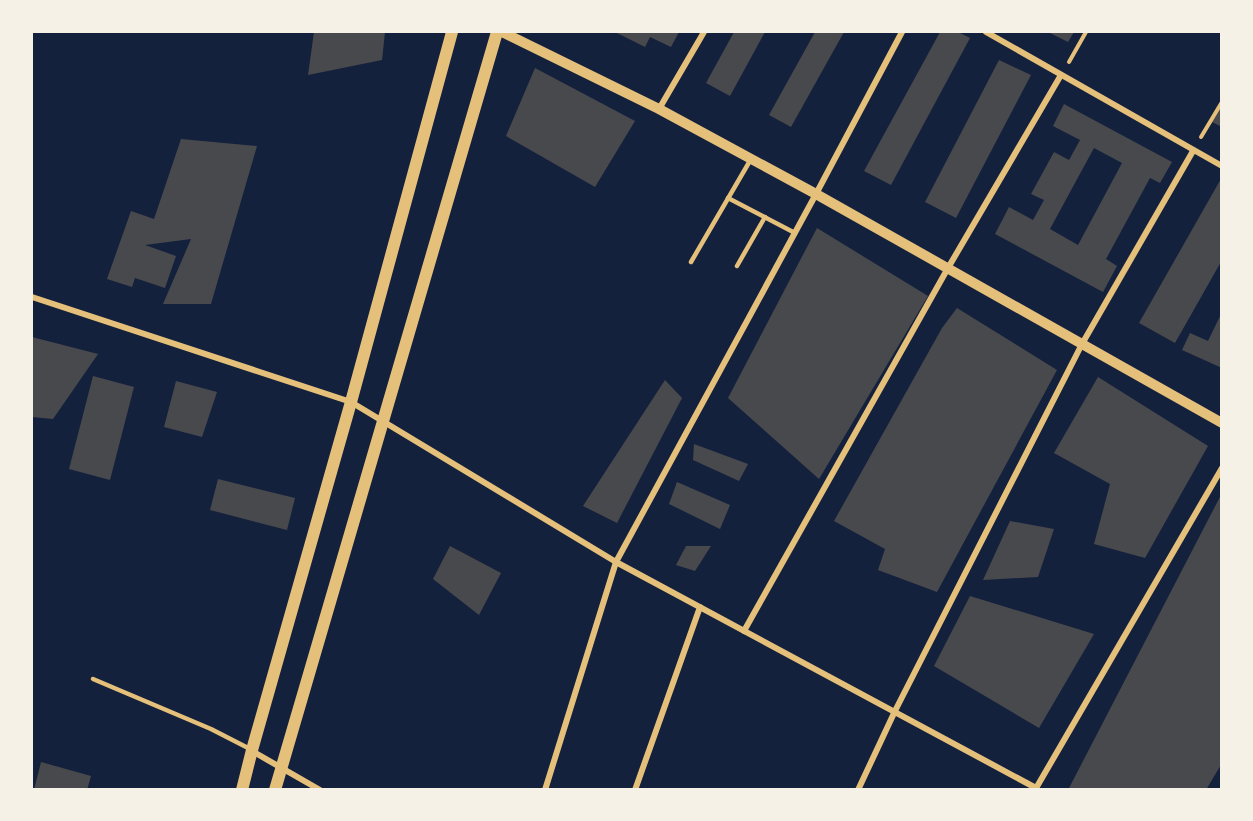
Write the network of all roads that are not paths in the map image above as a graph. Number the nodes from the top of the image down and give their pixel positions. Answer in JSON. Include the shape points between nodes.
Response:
{"nodes":[{"id":1,"x":452,"y":32,"type":"edge"},
{"id":2,"x":497,"y":32,"type":"edge"},
{"id":3,"x":502,"y":32,"type":"edge"},
{"id":4,"x":704,"y":32,"type":"edge"},
{"id":5,"x":902,"y":32,"type":"edge"},
{"id":6,"x":986,"y":32,"type":"edge"},
{"id":7,"x":1062,"y":75,"type":"junction"},
{"id":8,"x":659,"y":109,"type":"junction"},
{"id":9,"x":1193,"y":151,"type":"junction"},
{"id":10,"x":751,"y":159,"type":"junction"},
{"id":11,"x":1221,"y":166,"type":"edge"},
{"id":12,"x":816,"y":194,"type":"junction"},
{"id":13,"x":728,"y":198,"type":"junction"},
{"id":14,"x":765,"y":217,"type":"junction"},
{"id":15,"x":795,"y":233,"type":"junction"},
{"id":16,"x":691,"y":262,"type":"dead end"},
{"id":17,"x":737,"y":266,"type":"dead end"},
{"id":18,"x":948,"y":268,"type":"junction"},
{"id":19,"x":32,"y":297,"type":"edge"},
{"id":20,"x":1082,"y":344,"type":"junction"},
{"id":21,"x":351,"y":402,"type":"junction"},
{"id":22,"x":382,"y":422,"type":"junction"},
{"id":23,"x":1221,"y":423,"type":"edge"},
{"id":24,"x":1221,"y":468,"type":"edge"},
{"id":25,"x":616,"y":562,"type":"junction"},
{"id":26,"x":700,"y":607,"type":"junction"},
{"id":27,"x":744,"y":631,"type":"junction"},
{"id":28,"x":93,"y":679,"type":"dead end"},
{"id":29,"x":895,"y":711,"type":"junction"},
{"id":30,"x":252,"y":750,"type":"junction"},
{"id":31,"x":282,"y":767,"type":"junction"},
{"id":32,"x":242,"y":789,"type":"edge"},
{"id":33,"x":275,"y":789,"type":"edge"},
{"id":34,"x":320,"y":789,"type":"edge"},
{"id":35,"x":544,"y":789,"type":"edge"},
{"id":36,"x":635,"y":789,"type":"edge"},
{"id":37,"x":858,"y":789,"type":"edge"},
{"id":38,"x":1035,"y":789,"type":"edge"}],
"edges":[{"from":1,"to":21,"type":"main road"},
{"from":2,"to":22,"type":"main road"},
{"from":3,"to":8,"type":"street"},
{"from":4,"to":8,"type":"street"},
{"from":5,"to":12,"type":"street"},
{"from":6,"to":7,"type":"street"},
{"from":7,"to":9,"type":"street"},
{"from":7,"to":18,"type":"street"},
{"from":8,"to":10,"type":"street"},
{"from":9,"to":11,"type":"street"},
{"from":9,"to":20,"type":"street"},
{"from":10,"to":12,"type":"street"},
{"from":10,"to":13,"type":"lane"},
{"from":12,"to":15,"type":"street"},
{"from":12,"to":18,"type":"street"},
{"from":13,"to":14,"type":"lane"},
{"from":13,"to":16,"type":"lane"},
{"from":14,"to":15,"type":"lane"},
{"from":14,"to":17,"type":"lane"},
{"from":15,"to":25,"type":"street"},
{"from":18,"to":20,"type":"street"},
{"from":18,"to":27,"type":"street"},
{"from":19,"to":21,"type":"street"},
{"from":20,"to":23,"type":"street"},
{"from":20,"to":29,"type":"street"},
{"from":21,"to":22,"type":"street"},
{"from":21,"to":30,"type":"main road"},
{"from":22,"to":25,"type":"street"},
{"from":22,"to":31,"type":"main road"},
{"from":24,"to":38,"type":"street"},
{"from":25,"to":26,"type":"street"},
{"from":25,"to":35,"type":"street"},
{"from":26,"to":27,"type":"street"},
{"from":26,"to":36,"type":"street"},
{"from":27,"to":29,"type":"street"},
{"from":28,"to":30,"type":"lane"},
{"from":29,"to":37,"type":"street"},
{"from":29,"to":38,"type":"street"},
{"from":30,"to":31,"type":"street"},
{"from":30,"to":32,"type":"main road"},
{"from":31,"to":33,"type":"main road"},
{"from":31,"to":34,"type":"street"}]}
